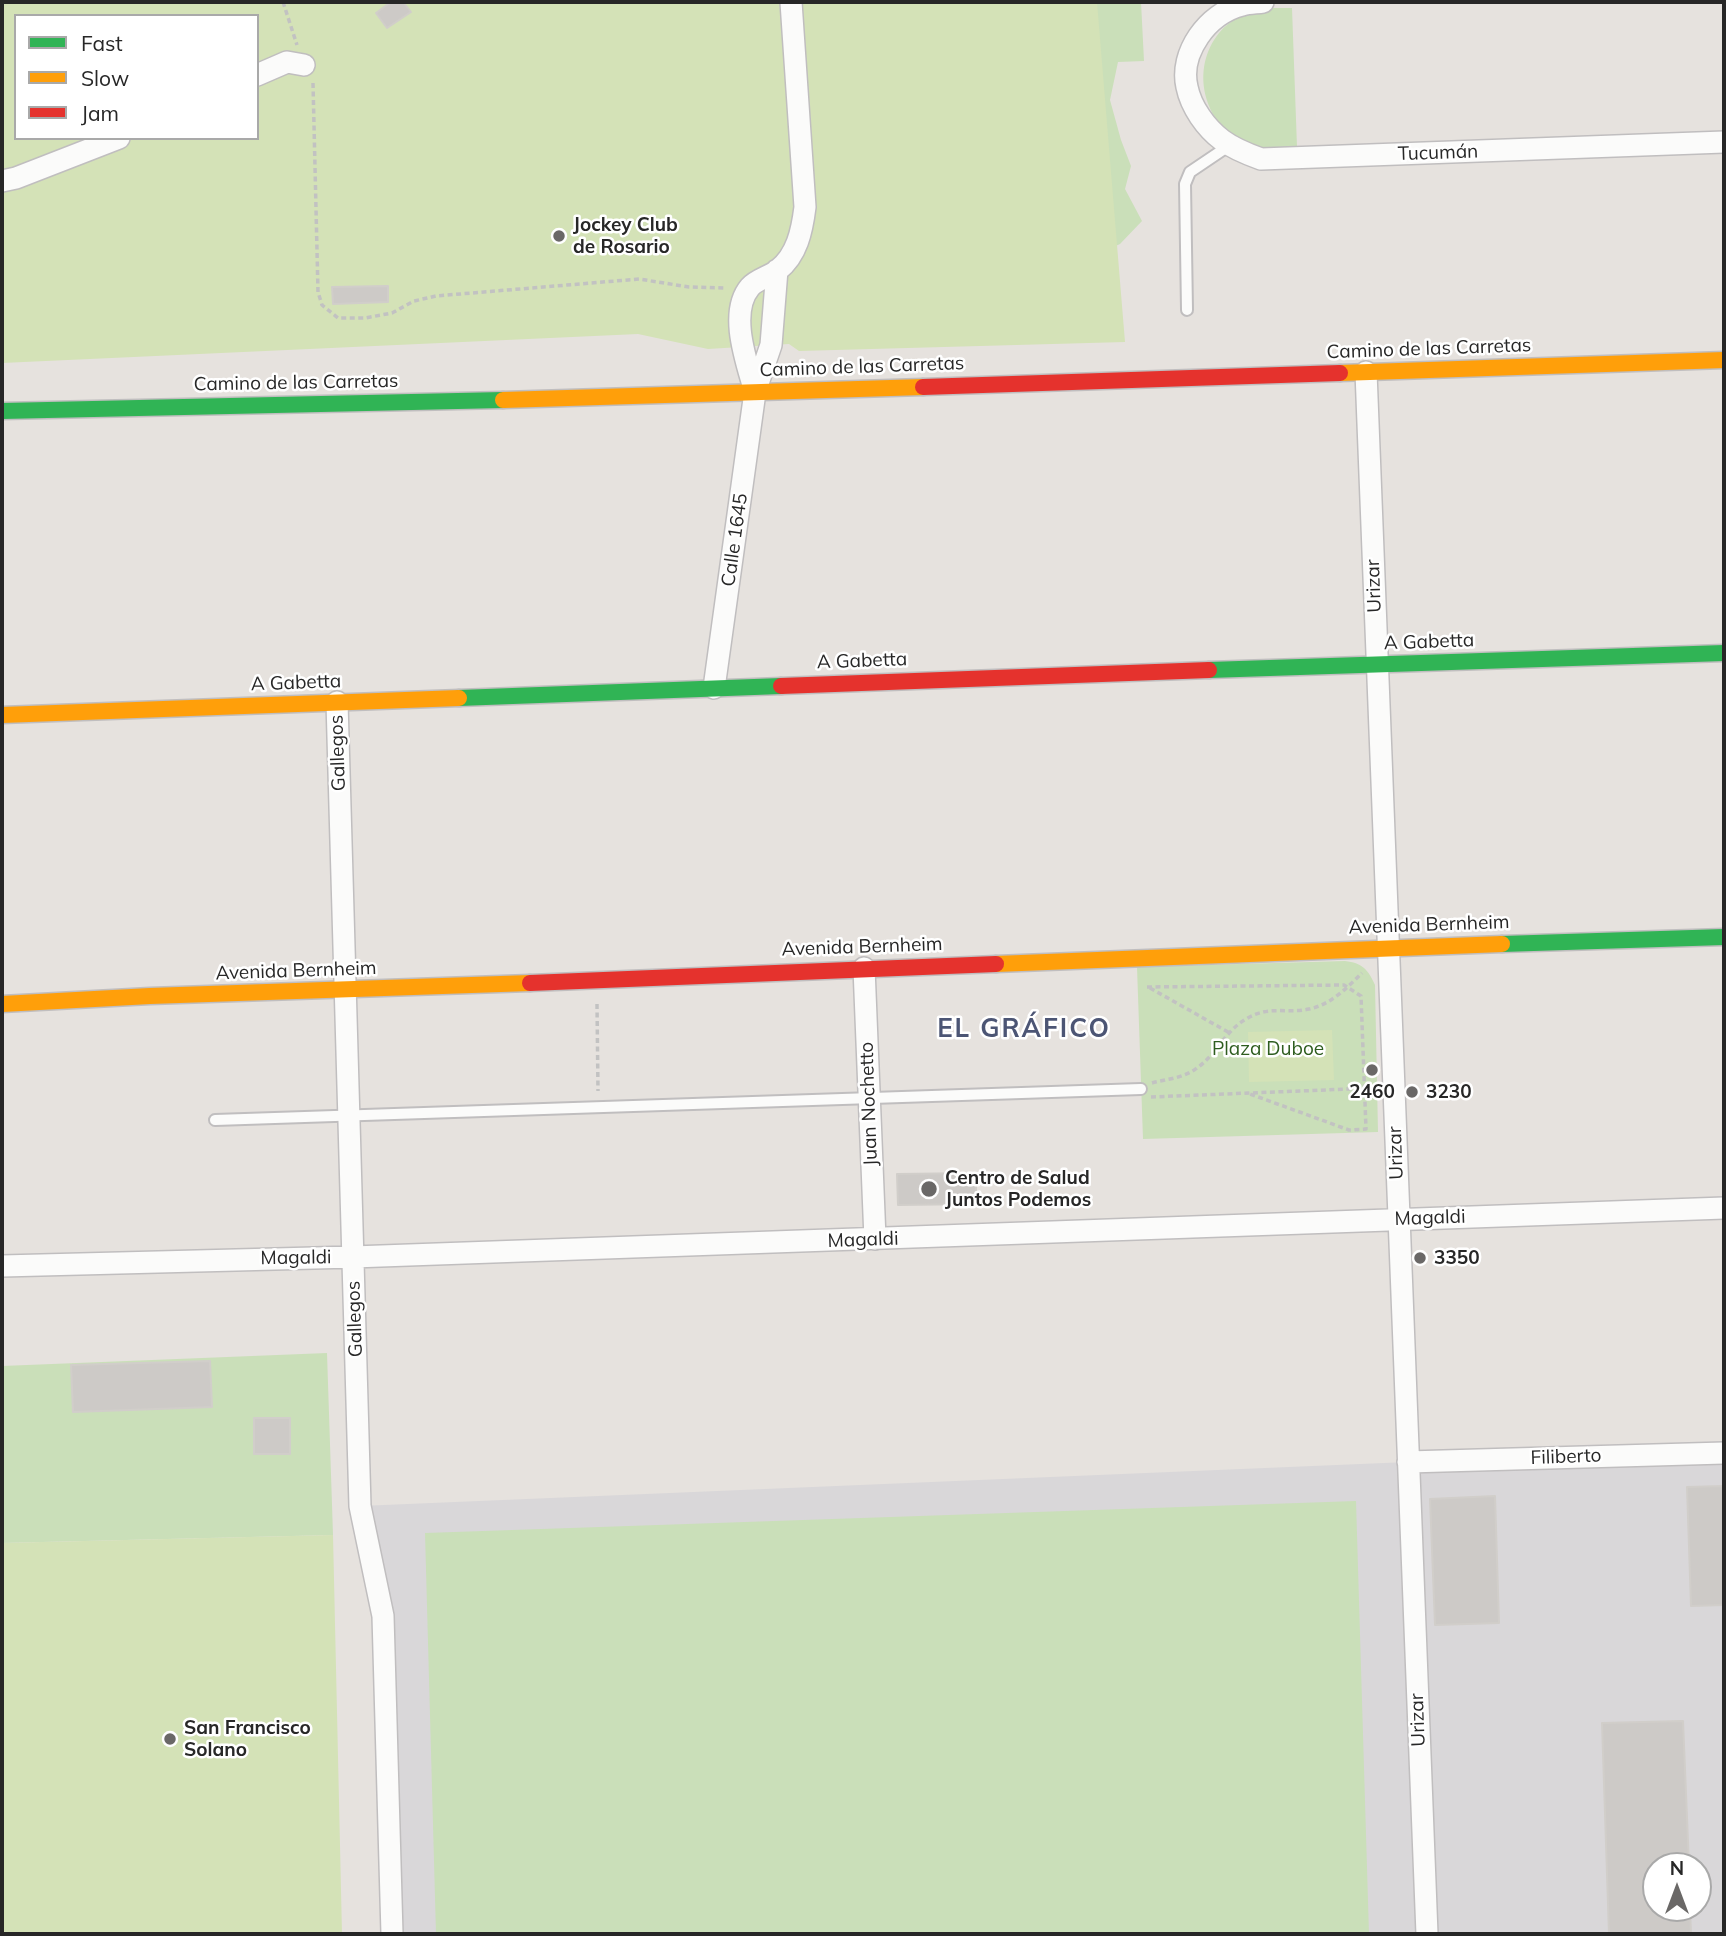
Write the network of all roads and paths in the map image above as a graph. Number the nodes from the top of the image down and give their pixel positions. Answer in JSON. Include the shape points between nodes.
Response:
{"nodes":[{"id":1,"x":283,"y":2,"type":"edge"},
{"id":2,"x":791,"y":2,"type":"edge"},
{"id":3,"x":1263,"y":2,"type":"edge"},
{"id":4,"x":304,"y":65,"type":"junction"},
{"id":5,"x":259,"y":74,"type":"edge"},
{"id":6,"x":114,"y":140,"type":"edge"},
{"id":7,"x":1724,"y":142,"type":"edge"},
{"id":8,"x":1230,"y":145,"type":"junction"},
{"id":9,"x":2,"y":181,"type":"edge"},
{"id":10,"x":777,"y":270,"type":"junction"},
{"id":11,"x":749,"y":288,"type":"junction"},
{"id":12,"x":1187,"y":310,"type":"dead end"},
{"id":13,"x":1724,"y":360,"type":"edge"},
{"id":14,"x":1366,"y":372,"type":"junction"},
{"id":15,"x":755,"y":392,"type":"junction"},
{"id":16,"x":2,"y":411,"type":"edge"},
{"id":17,"x":1724,"y":653,"type":"edge"},
{"id":18,"x":1377,"y":664,"type":"junction"},
{"id":19,"x":714,"y":688,"type":"junction"},
{"id":20,"x":337,"y":702,"type":"junction"},
{"id":21,"x":2,"y":715,"type":"edge"},
{"id":22,"x":1724,"y":937,"type":"edge"},
{"id":23,"x":1388,"y":947,"type":"junction"},
{"id":24,"x":864,"y":968,"type":"junction"},
{"id":25,"x":1364,"y":971,"type":"dead end"},
{"id":26,"x":596,"y":980,"type":"junction"},
{"id":27,"x":1348,"y":987,"type":"junction"},
{"id":28,"x":345,"y":991,"type":"junction"},
{"id":29,"x":2,"y":1004,"type":"edge"},
{"id":30,"x":1228,"y":1032,"type":"junction"},
{"id":31,"x":1394,"y":1087,"type":"junction"},
{"id":32,"x":1365,"y":1088,"type":"junction"},
{"id":33,"x":1141,"y":1089,"type":"junction"},
{"id":34,"x":1247,"y":1093,"type":"junction"},
{"id":35,"x":869,"y":1098,"type":"junction"},
{"id":36,"x":599,"y":1107,"type":"junction"},
{"id":37,"x":349,"y":1116,"type":"junction"},
{"id":38,"x":215,"y":1120,"type":"dead end"},
{"id":39,"x":1724,"y":1208,"type":"edge"},
{"id":40,"x":1399,"y":1219,"type":"junction"},
{"id":41,"x":875,"y":1239,"type":"junction"},
{"id":42,"x":353,"y":1257,"type":"junction"},
{"id":43,"x":2,"y":1266,"type":"edge"},
{"id":44,"x":1724,"y":1453,"type":"edge"},
{"id":45,"x":1408,"y":1462,"type":"junction"},
{"id":46,"x":392,"y":1934,"type":"edge"},
{"id":47,"x":1427,"y":1934,"type":"edge"}],
"edges":[{"from":1,"to":4,"type":"path"},
{"from":2,"to":10,"type":"street","via":[[805,207],[802,233]]},
{"from":3,"to":8,"type":"street","name":"Tucumán","via":[[1228,10],[1205,28],[1190,53],[1186,86],[1192,103],[1204,123]]},
{"from":4,"to":5,"type":"street","via":[[287,62]]},
{"from":4,"to":11,"type":"path","via":[[313,79],[318,292],[322,306],[338,318],[392,313],[436,296],[639,279],[689,287]]},
{"from":6,"to":9,"type":"street"},
{"from":7,"to":8,"type":"street","name":"Tucumán","via":[[1272,159]]},
{"from":8,"to":12,"type":"lane","via":[[1190,172],[1185,184]]},
{"from":10,"to":11,"type":"street"},
{"from":10,"to":15,"type":"street","via":[[771,345]]},
{"from":11,"to":15,"type":"street","via":[[740,309],[742,346]]},
{"from":13,"to":14,"type":"street","name":"Camino de las Carretas"},
{"from":14,"to":15,"type":"street","name":"Camino de las Carretas"},
{"from":14,"to":18,"type":"street","name":"Urizar"},
{"from":15,"to":16,"type":"street","name":"Camino de las Carretas"},
{"from":15,"to":19,"type":"street","name":"Calle 1645"},
{"from":17,"to":18,"type":"street","name":"A Gabetta"},
{"from":18,"to":19,"type":"street","name":"A Gabetta"},
{"from":18,"to":23,"type":"street","name":"Urizar"},
{"from":19,"to":20,"type":"street","name":"A Gabetta"},
{"from":20,"to":21,"type":"street","name":"A Gabetta"},
{"from":20,"to":28,"type":"street","name":"Gallegos"},
{"from":22,"to":23,"type":"street","name":"Avenida Bernheim"},
{"from":23,"to":24,"type":"street","name":"Avenida Bernheim"},
{"from":23,"to":31,"type":"street","name":"Urizar"},
{"from":24,"to":26,"type":"street","name":"Avenida Bernheim"},
{"from":24,"to":35,"type":"street","name":"Juan Nochetto"},
{"from":25,"to":27,"type":"path"},
{"from":26,"to":28,"type":"street","name":"Avenida Bernheim"},
{"from":26,"to":36,"type":"path"},
{"from":27,"to":30,"type":"path","via":[[1310,1009],[1266,1010]]},
{"from":27,"to":30,"type":"path","via":[[1147,987]]},
{"from":27,"to":32,"type":"path","via":[[1361,996]]},
{"from":28,"to":29,"type":"street","name":"Avenida Bernheim"},
{"from":28,"to":37,"type":"street","name":"Gallegos"},
{"from":30,"to":33,"type":"path","via":[[1197,1069]]},
{"from":31,"to":32,"type":"path"},
{"from":31,"to":40,"type":"street","name":"Urizar"},
{"from":32,"to":34,"type":"path"},
{"from":32,"to":34,"type":"path","via":[[1367,1129],[1349,1130]]},
{"from":33,"to":34,"type":"path","via":[[1151,1097]]},
{"from":33,"to":35,"type":"lane"},
{"from":35,"to":36,"type":"lane"},
{"from":35,"to":41,"type":"street","name":"Juan Nochetto"},
{"from":36,"to":37,"type":"lane"},
{"from":37,"to":38,"type":"lane"},
{"from":37,"to":42,"type":"street","name":"Gallegos"},
{"from":39,"to":40,"type":"street","name":"Magaldi"},
{"from":40,"to":41,"type":"street","name":"Magaldi"},
{"from":40,"to":45,"type":"street","name":"Urizar"},
{"from":41,"to":42,"type":"street","name":"Magaldi"},
{"from":42,"to":43,"type":"street","name":"Magaldi"},
{"from":42,"to":46,"type":"street","name":"Gallegos","via":[[360,1506],[383,1616]]},
{"from":44,"to":45,"type":"street","name":"Filiberto"},
{"from":45,"to":47,"type":"street","name":"Urizar"}]}
